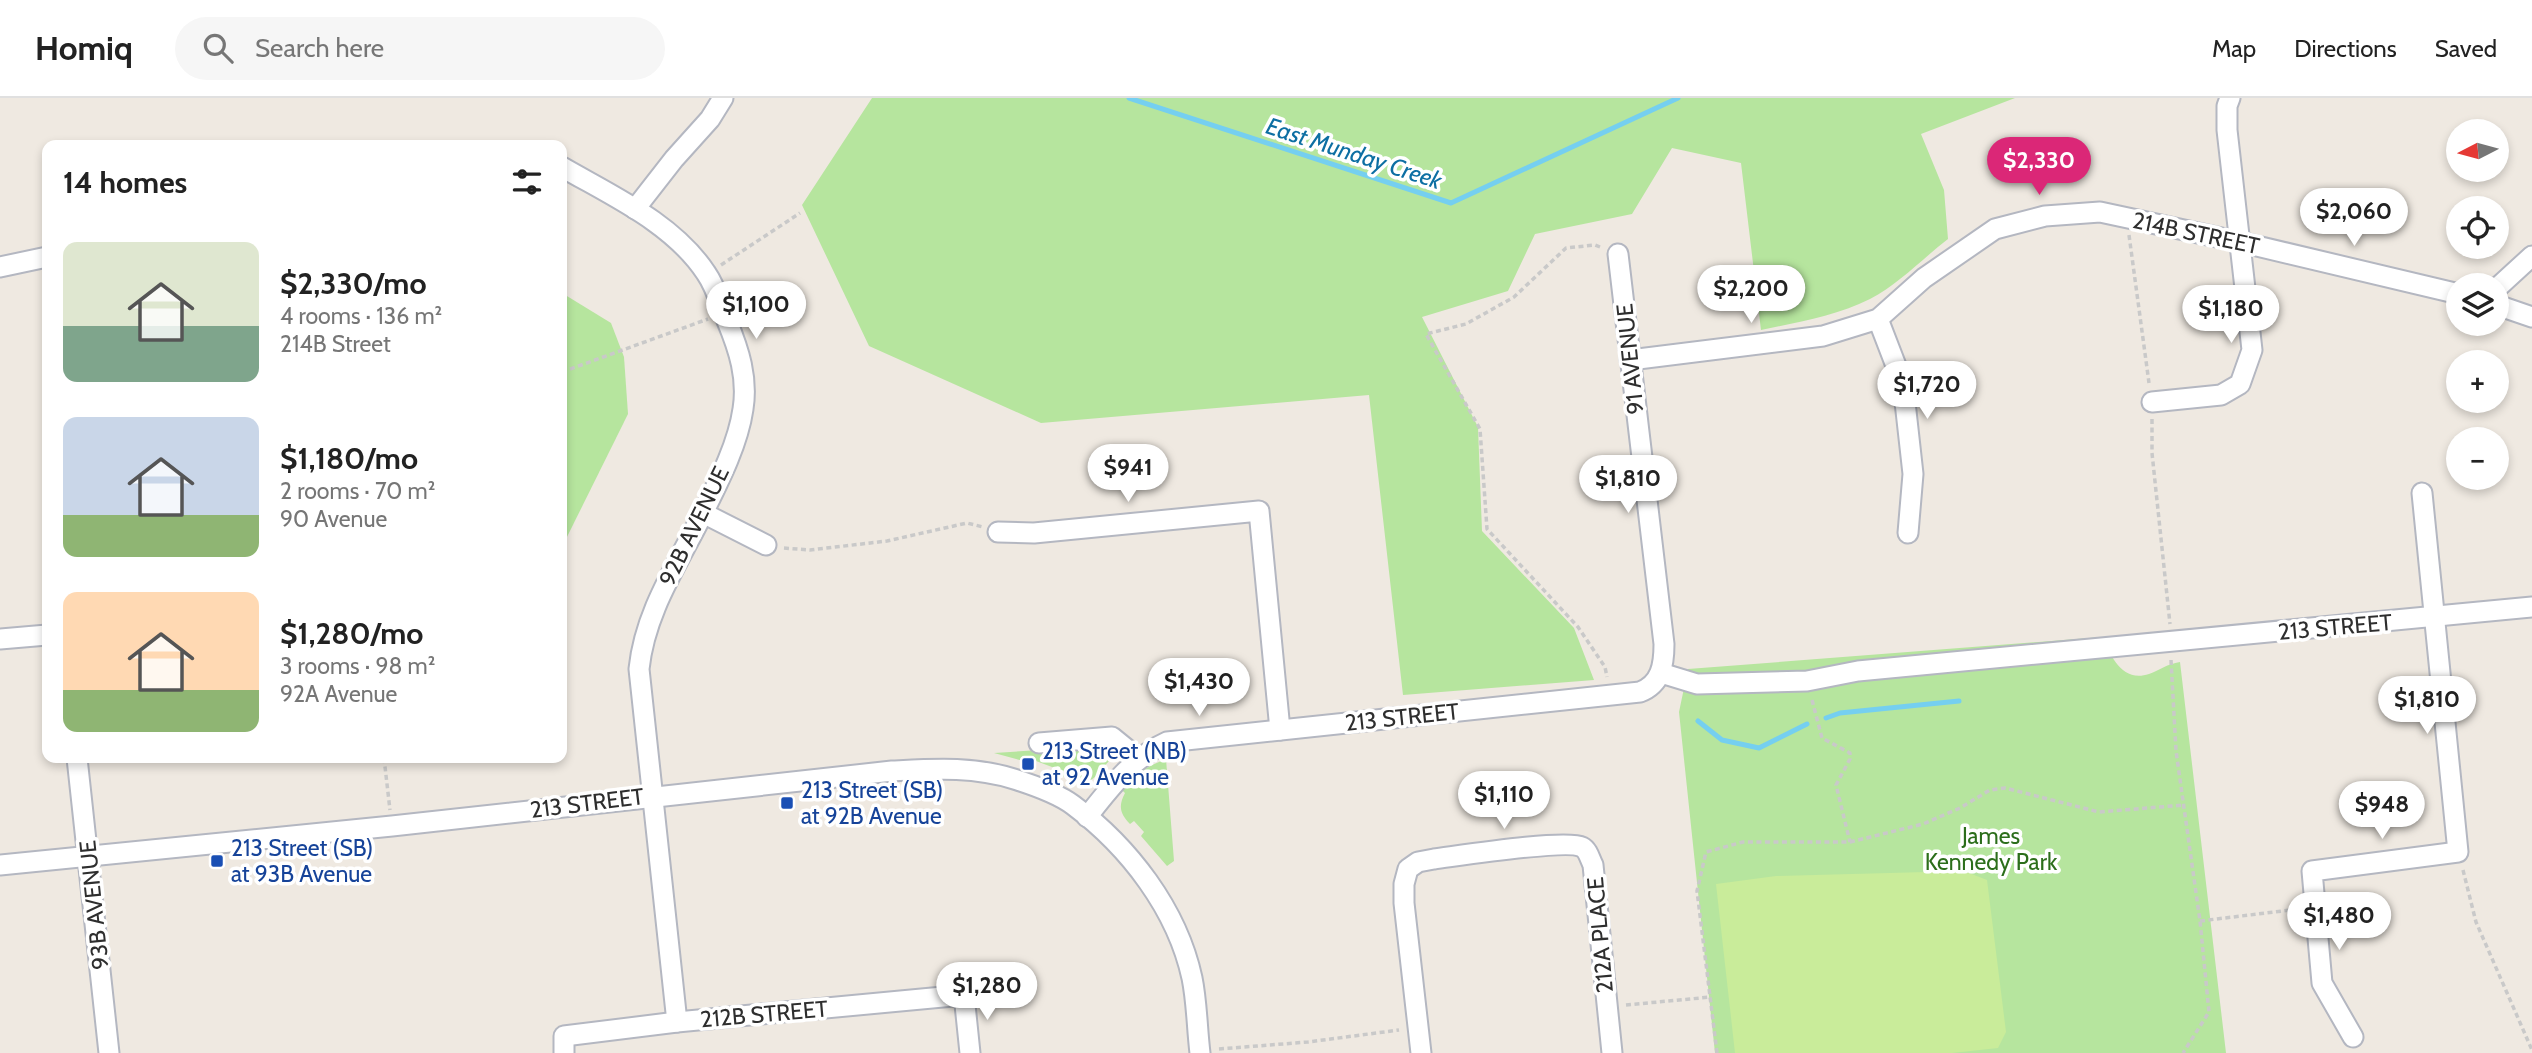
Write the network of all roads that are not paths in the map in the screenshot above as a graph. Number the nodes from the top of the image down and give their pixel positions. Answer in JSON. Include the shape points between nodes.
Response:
{"nodes":[{"id":1,"x":723,"y":98,"type":"edge"},
{"id":2,"x":2230,"y":98,"type":"edge"},
{"id":3,"x":567,"y":170,"type":"edge"},
{"id":4,"x":635,"y":209,"type":"junction"},
{"id":5,"x":2240,"y":242,"type":"junction"},
{"id":6,"x":1618,"y":254,"type":"road end"},
{"id":7,"x":2532,"y":256,"type":"edge"},
{"id":8,"x":42,"y":258,"type":"edge"},
{"id":9,"x":0,"y":267,"type":"edge"},
{"id":10,"x":2509,"y":277,"type":"edge"},
{"id":11,"x":2446,"y":291,"type":"edge"},
{"id":12,"x":2509,"y":309,"type":"edge"},
{"id":13,"x":2532,"y":317,"type":"edge"},
{"id":14,"x":1878,"y":319,"type":"junction"},
{"id":15,"x":1630,"y":360,"type":"junction"},
{"id":16,"x":2152,"y":402,"type":"road end"},
{"id":17,"x":2422,"y":493,"type":"dead end"},
{"id":18,"x":703,"y":513,"type":"junction"},
{"id":19,"x":998,"y":532,"type":"road end"},
{"id":20,"x":1908,"y":533,"type":"dead end"},
{"id":21,"x":766,"y":545,"type":"road end"},
{"id":22,"x":2532,"y":607,"type":"edge"},
{"id":23,"x":2435,"y":617,"type":"junction"},
{"id":24,"x":42,"y":635,"type":"edge"},
{"id":25,"x":0,"y":639,"type":"edge"},
{"id":26,"x":1661,"y":673,"type":"junction"},
{"id":27,"x":1280,"y":730,"type":"junction"},
{"id":28,"x":1039,"y":743,"type":"dead end"},
{"id":29,"x":1139,"y":759,"type":"junction"},
{"id":30,"x":78,"y":763,"type":"edge"},
{"id":31,"x":653,"y":795,"type":"junction"},
{"id":32,"x":1087,"y":817,"type":"junction"},
{"id":33,"x":89,"y":856,"type":"junction"},
{"id":34,"x":0,"y":865,"type":"edge"},
{"id":35,"x":677,"y":1022,"type":"junction"},
{"id":36,"x":2353,"y":1037,"type":"dead end"},
{"id":37,"x":564,"y":1045,"type":"edge"},
{"id":38,"x":1200,"y":1052,"type":"edge"},
{"id":39,"x":109,"y":1053,"type":"edge"},
{"id":40,"x":970,"y":1053,"type":"edge"},
{"id":41,"x":1421,"y":1053,"type":"edge"},
{"id":42,"x":1612,"y":1053,"type":"edge"}],
"edges":[{"from":1,"to":4,"type":"street"},
{"from":2,"to":5,"type":"street","via":[[2227,130]]},
{"from":3,"to":4,"type":"street"},
{"from":4,"to":18,"type":"street","name":"92B AVENUE","via":[[676,239],[707,274],[743,365],[738,432]]},
{"from":5,"to":11,"type":"street","name":"214B STREET"},
{"from":5,"to":14,"type":"street","name":"214B STREET","via":[[2100,212],[2045,216],[1996,229],[1924,278]]},
{"from":5,"to":16,"type":"street","via":[[2252,349],[2240,384],[2221,395]]},
{"from":6,"to":15,"type":"street","name":"91 AVENUE"},
{"from":7,"to":10,"type":"street"},
{"from":8,"to":9,"type":"street"},
{"from":12,"to":13,"type":"street"},
{"from":14,"to":15,"type":"street","name":"214B STREET","via":[[1823,336]]},
{"from":14,"to":20,"type":"street","via":[[1903,384],[1913,474]]},
{"from":15,"to":26,"type":"street","name":"91 AVENUE","via":[[1664,644]]},
{"from":17,"to":23,"type":"street"},
{"from":18,"to":21,"type":"street"},
{"from":18,"to":31,"type":"street","name":"92B AVENUE","via":[[658,599],[641,647],[641,706]]},
{"from":19,"to":27,"type":"street","via":[[1034,533],[1259,512]]},
{"from":22,"to":23,"type":"street","name":"213 STREET"},
{"from":23,"to":26,"type":"street","name":"213 STREET","via":[[1858,671],[1807,681],[1697,684]]},
{"from":23,"to":36,"type":"street","via":[[2458,852],[2312,871],[2322,983]]},
{"from":24,"to":25,"type":"street"},
{"from":26,"to":27,"type":"street","name":"213 STREET","via":[[1640,692]]},
{"from":27,"to":29,"type":"street","name":"213 STREET","via":[[1167,743]]},
{"from":28,"to":29,"type":"street","via":[[1112,737]]},
{"from":29,"to":32,"type":"street","name":"213 STREET"},
{"from":30,"to":33,"type":"street","name":"93B AVENUE"},
{"from":31,"to":32,"type":"street","name":"213 STREET","via":[[953,768],[1014,779],[1071,804]]},
{"from":31,"to":33,"type":"street","name":"213 STREET"},
{"from":31,"to":35,"type":"street","name":"92B AVENUE"},
{"from":32,"to":38,"type":"street","via":[[1131,859],[1168,913],[1192,979]]},
{"from":33,"to":34,"type":"street","name":"213 STREET"},
{"from":33,"to":39,"type":"street","name":"93B AVENUE"},
{"from":35,"to":37,"type":"street","name":"212B STREET"},
{"from":35,"to":40,"type":"street","name":"212B STREET","via":[[964,995]]},
{"from":41,"to":42,"type":"street","name":"212A PLACE","via":[[1404,903],[1408,869],[1434,859],[1580,846],[1593,865]]}]}
